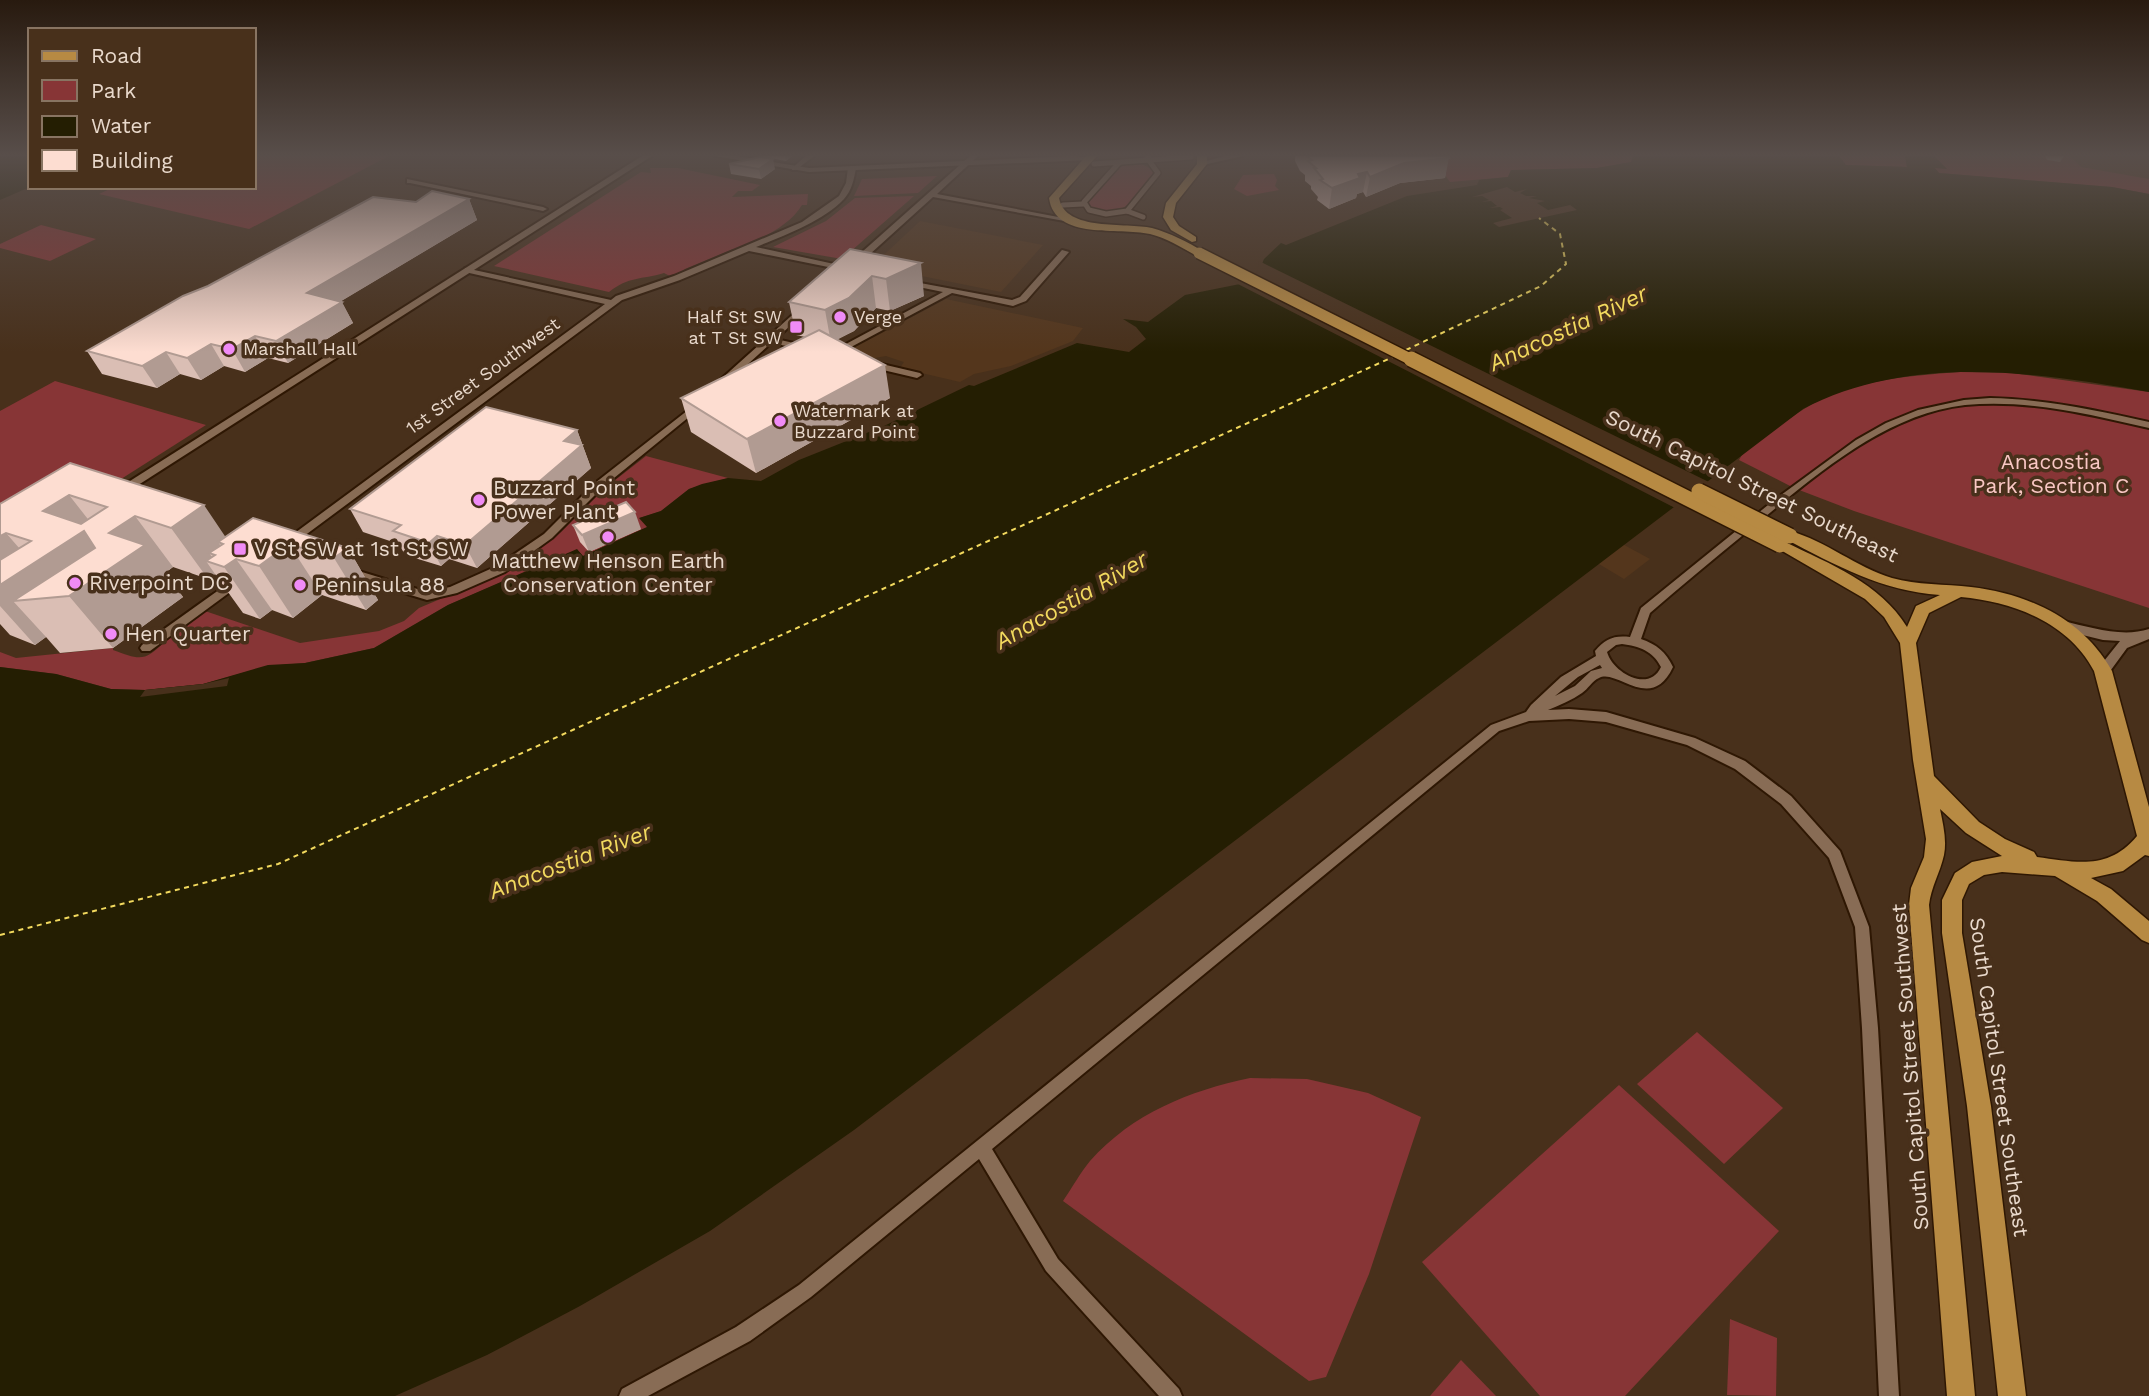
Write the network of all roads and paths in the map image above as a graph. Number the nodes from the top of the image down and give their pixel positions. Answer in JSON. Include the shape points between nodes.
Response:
{"nodes":[{"id":1,"x":545,"y":221,"type":"edge"},
{"id":2,"x":808,"y":221,"type":"edge"},
{"id":3,"x":903,"y":221,"type":"edge"},
{"id":4,"x":1074,"y":221,"type":"edge"},
{"id":5,"x":1139,"y":221,"type":"edge"},
{"id":6,"x":1170,"y":221,"type":"edge"},
{"id":7,"x":1116,"y":227,"type":"junction"},
{"id":8,"x":748,"y":248,"type":"junction"},
{"id":9,"x":1205,"y":250,"type":"junction"},
{"id":10,"x":1065,"y":252,"type":"dead end"},
{"id":11,"x":468,"y":270,"type":"junction"},
{"id":12,"x":848,"y":270,"type":"junction"},
{"id":13,"x":861,"y":272,"type":"edge"},
{"id":14,"x":839,"y":278,"type":"edge"},
{"id":15,"x":899,"y":280,"type":"edge"},
{"id":16,"x":950,"y":291,"type":"junction"},
{"id":17,"x":612,"y":303,"type":"junction"},
{"id":18,"x":810,"y":304,"type":"edge"},
{"id":19,"x":769,"y":340,"type":"junction"},
{"id":20,"x":812,"y":350,"type":"edge"},
{"id":21,"x":843,"y":358,"type":"edge"},
{"id":22,"x":855,"y":360,"type":"edge"},
{"id":23,"x":916,"y":375,"type":"dead end"},
{"id":24,"x":716,"y":388,"type":"edge"},
{"id":25,"x":708,"y":402,"type":"edge"},
{"id":26,"x":2149,"y":425,"type":"edge"},
{"id":27,"x":107,"y":499,"type":"joint"},
{"id":28,"x":128,"y":502,"type":"edge"},
{"id":29,"x":1785,"y":540,"type":"junction"},
{"id":30,"x":294,"y":555,"type":"edge"},
{"id":31,"x":339,"y":569,"type":"edge"},
{"id":32,"x":246,"y":574,"type":"edge"},
{"id":33,"x":1961,"y":592,"type":"junction"},
{"id":34,"x":1659,"y":599,"type":"joint"},
{"id":35,"x":2063,"y":626,"type":"junction"},
{"id":36,"x":2144,"y":636,"type":"edge"},
{"id":37,"x":1634,"y":641,"type":"junction"},
{"id":38,"x":1908,"y":643,"type":"junction"},
{"id":39,"x":146,"y":648,"type":"dead end"},
{"id":40,"x":1601,"y":659,"type":"junction"},
{"id":41,"x":1610,"y":671,"type":"junction"},
{"id":42,"x":2103,"y":671,"type":"junction"},
{"id":43,"x":1528,"y":716,"type":"junction"},
{"id":44,"x":1926,"y":777,"type":"junction"},
{"id":45,"x":2147,"y":844,"type":"edge"},
{"id":46,"x":2050,"y":866,"type":"junction"},
{"id":47,"x":2149,"y":934,"type":"edge"},
{"id":48,"x":981,"y":1146,"type":"junction"},
{"id":49,"x":629,"y":1396,"type":"edge"},
{"id":50,"x":1171,"y":1396,"type":"edge"},
{"id":51,"x":1889,"y":1396,"type":"edge"},
{"id":52,"x":1961,"y":1396,"type":"edge"},
{"id":53,"x":2012,"y":1396,"type":"edge"}],
"edges":[{"from":1,"to":11,"type":"street"},
{"from":2,"to":8,"type":"street","name":"1st Street Southwest"},
{"from":3,"to":12,"type":"street"},
{"from":4,"to":7,"type":"main road","name":"South Capitol Street Southwest"},
{"from":5,"to":7,"type":"main road"},
{"from":6,"to":9,"type":"main road"},
{"from":7,"to":9,"type":"main road","name":"South Capitol Street Southwest","via":[[1158,233]]},
{"from":8,"to":12,"type":"street"},
{"from":8,"to":17,"type":"street","name":"1st Street Southwest"},
{"from":9,"to":29,"type":"main road","name":"South Capitol Street Southwest","bridge":true},
{"from":10,"to":16,"type":"street","via":[[1016,303]]},
{"from":11,"to":17,"type":"street"},
{"from":11,"to":27,"type":"street"},
{"from":12,"to":13,"type":"street"},
{"from":12,"to":14,"type":"street"},
{"from":15,"to":16,"type":"street"},
{"from":16,"to":21,"type":"street","via":[[829,354]]},
{"from":17,"to":30,"type":"street","name":"1st Street Southwest","via":[[278,550]]},
{"from":18,"to":19,"type":"street"},
{"from":19,"to":20,"type":"street"},
{"from":19,"to":24,"type":"street"},
{"from":22,"to":23,"type":"street"},
{"from":25,"to":31,"type":"street","via":[[697,405],[599,485],[523,556],[459,587],[419,595]]},
{"from":26,"to":34,"type":"street","via":[[2087,412],[1989,402],[1939,406],[1909,415],[1856,442]]},
{"from":27,"to":28,"type":"street"},
{"from":29,"to":33,"type":"main road","name":"South Capitol Street Southeast","via":[[1880,580]]},
{"from":29,"to":38,"type":"main road","name":"South Capitol Street Southwest","via":[[1871,595],[1890,613]]},
{"from":32,"to":39,"type":"street"},
{"from":33,"to":35,"type":"main road","name":"South Capitol Street Southeast","via":[[2004,599]]},
{"from":33,"to":38,"type":"main road","via":[[1922,610]]},
{"from":34,"to":37,"type":"street","via":[[1645,611]]},
{"from":35,"to":36,"type":"street","via":[[2103,635]]},
{"from":35,"to":42,"type":"main road","name":"South Capitol Street Southeast","via":[[2093,652]]},
{"from":36,"to":42,"type":"street","via":[[2118,649]]},
{"from":37,"to":40,"type":"street","via":[[1605,645]]},
{"from":37,"to":41,"type":"street","via":[[1660,654],[1667,667],[1662,679],[1637,683]]},
{"from":38,"to":44,"type":"main road","name":"South Capitol Street Southwest"},
{"from":40,"to":41,"type":"street"},
{"from":40,"to":43,"type":"street","via":[[1563,680]]},
{"from":41,"to":43,"type":"street","via":[[1595,674],[1579,689]]},
{"from":42,"to":45,"type":"main road","name":"South Capitol Street Southeast"},
{"from":43,"to":48,"type":"street","via":[[1495,729]]},
{"from":43,"to":51,"type":"street","via":[[1606,717],[1691,741],[1740,765],[1786,800],[1835,855],[1862,927]]},
{"from":44,"to":46,"type":"main road","via":[[1975,830],[2007,850]]},
{"from":44,"to":52,"type":"main road","name":"South Capitol Street Southwest","via":[[1936,839],[1919,905]]},
{"from":45,"to":46,"type":"main road","name":"South Capitol Street Southeast","via":[[2111,867],[2080,870]]},
{"from":46,"to":47,"type":"main road","via":[[2104,895]]},
{"from":46,"to":53,"type":"main road","name":"South Capitol Street Southeast","via":[[2007,862],[1982,867],[1957,889],[1950,913],[1979,1106]]},
{"from":48,"to":49,"type":"street","via":[[782,1307],[710,1353]]},
{"from":48,"to":50,"type":"street","via":[[1052,1265]]}]}
